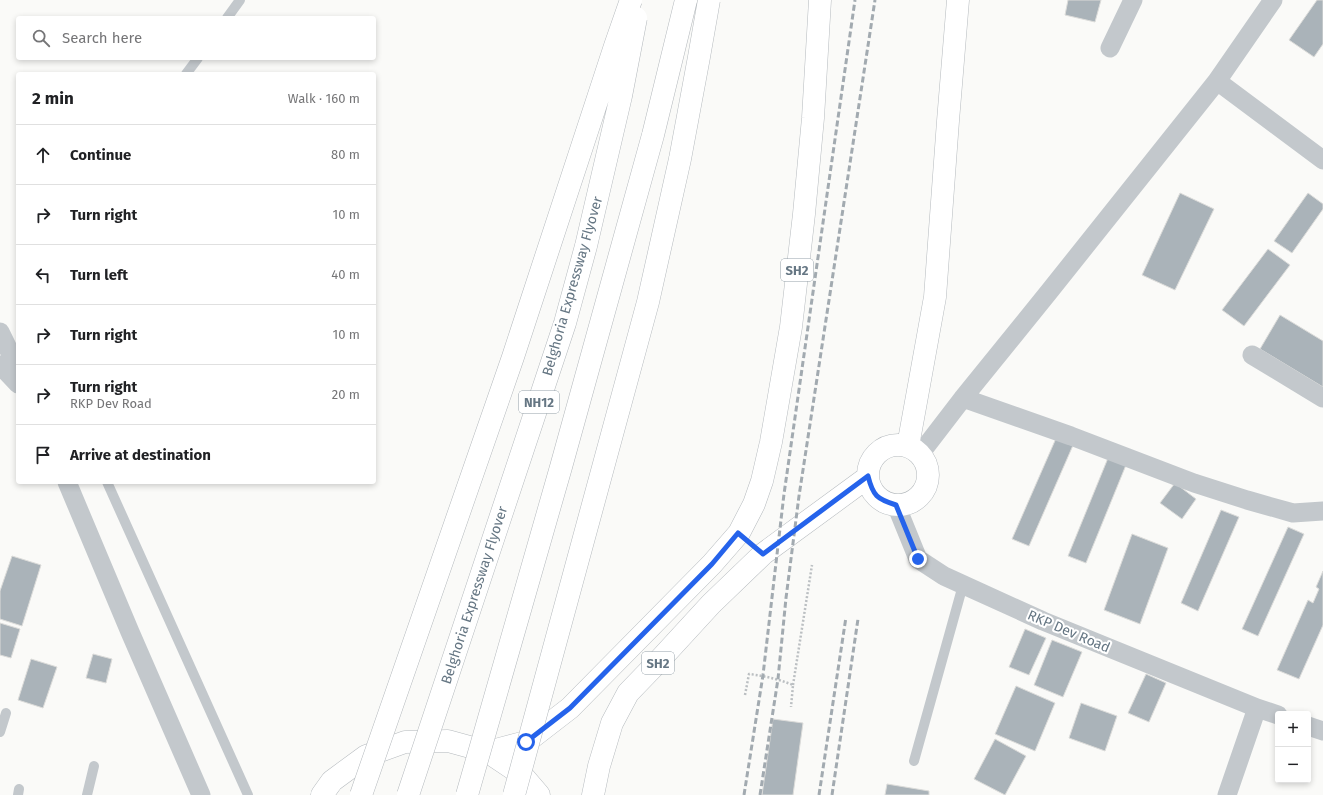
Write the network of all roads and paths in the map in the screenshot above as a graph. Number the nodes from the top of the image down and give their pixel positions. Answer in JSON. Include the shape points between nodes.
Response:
{"nodes":[{"id":1,"x":240,"y":0,"type":"edge"},
{"id":2,"x":631,"y":0,"type":"edge"},
{"id":3,"x":640,"y":0,"type":"edge"},
{"id":4,"x":686,"y":0,"type":"edge"},
{"id":5,"x":708,"y":0,"type":"edge"},
{"id":6,"x":820,"y":0,"type":"edge"},
{"id":7,"x":958,"y":0,"type":"edge"},
{"id":8,"x":1132,"y":0,"type":"edge"},
{"id":9,"x":1273,"y":0,"type":"edge"},
{"id":10,"x":228,"y":16,"type":"edge"},
{"id":11,"x":1110,"y":48,"type":"dead end"},
{"id":12,"x":196,"y":60,"type":"edge"},
{"id":13,"x":188,"y":72,"type":"edge"},
{"id":14,"x":1217,"y":81,"type":"junction"},
{"id":15,"x":1323,"y":160,"type":"edge"},
{"id":16,"x":0,"y":332,"type":"edge"},
{"id":17,"x":1252,"y":355,"type":"dead end"},
{"id":18,"x":0,"y":365,"type":"edge"},
{"id":19,"x":16,"y":365,"type":"edge"},
{"id":20,"x":16,"y":382,"type":"edge"},
{"id":21,"x":963,"y":398,"type":"junction"},
{"id":22,"x":1323,"y":398,"type":"edge"},
{"id":23,"x":914,"y":450,"type":"junction"},
{"id":24,"x":868,"y":476,"type":"junction"},
{"id":25,"x":68,"y":484,"type":"edge"},
{"id":26,"x":108,"y":484,"type":"edge"},
{"id":27,"x":896,"y":505,"type":"junction"},
{"id":28,"x":1323,"y":511,"type":"edge"},
{"id":29,"x":738,"y":533,"type":"junction"},
{"id":30,"x":763,"y":554,"type":"junction"},
{"id":31,"x":812,"y":565,"type":"dead end"},
{"id":32,"x":963,"y":585,"type":"junction"},
{"id":33,"x":793,"y":685,"type":"junction"},
{"id":34,"x":746,"y":695,"type":"dead end"},
{"id":35,"x":791,"y":707,"type":"dead end"},
{"id":36,"x":1257,"y":708,"type":"junction"},
{"id":37,"x":6,"y":713,"type":"dead end"},
{"id":38,"x":1275,"y":714,"type":"edge"},
{"id":39,"x":1311,"y":727,"type":"edge"},
{"id":40,"x":1323,"y":731,"type":"edge"},
{"id":41,"x":0,"y":732,"type":"edge"},
{"id":42,"x":488,"y":752,"type":"junction"},
{"id":43,"x":914,"y":761,"type":"dead end"},
{"id":44,"x":94,"y":766,"type":"dead end"},
{"id":45,"x":87,"y":795,"type":"edge"},
{"id":46,"x":201,"y":795,"type":"edge"},
{"id":47,"x":248,"y":795,"type":"edge"},
{"id":48,"x":322,"y":795,"type":"edge"},
{"id":49,"x":361,"y":795,"type":"edge"},
{"id":50,"x":408,"y":795,"type":"edge"},
{"id":51,"x":467,"y":795,"type":"edge"},
{"id":52,"x":514,"y":795,"type":"edge"},
{"id":53,"x":539,"y":795,"type":"edge"},
{"id":54,"x":593,"y":795,"type":"edge"},
{"id":55,"x":1227,"y":795,"type":"edge"}],
"edges":[{"from":1,"to":10,"type":"lane"},
{"from":2,"to":49,"type":"main road","bridge":true,"via":[[513,357]]},
{"from":3,"to":50,"type":"main road","name":"Belghoria Expressway Flyover","number":"NH12","bridge":true,"via":[[621,96],[565,323]]},
{"from":4,"to":51,"type":"main road","bridge":true,"via":[[559,474]]},
{"from":5,"to":52,"type":"main road","bridge":true,"via":[[680,159],[648,302]]},
{"from":6,"to":29,"type":"main road","number":"SH2","via":[[813,118],[791,327],[762,481],[754,504]]},
{"from":7,"to":23,"type":"main road","via":[[935,297]]},
{"from":8,"to":11,"type":"street"},
{"from":9,"to":14,"type":"street"},
{"from":12,"to":13,"type":"lane"},
{"from":14,"to":15,"type":"street"},
{"from":14,"to":21,"type":"street"},
{"from":16,"to":19,"type":"street"},
{"from":17,"to":22,"type":"street"},
{"from":18,"to":20,"type":"street"},
{"from":21,"to":23,"type":"street"},
{"from":21,"to":28,"type":"street","via":[[1247,500],[1293,513]]},
{"from":23,"to":24,"type":"main road","via":[[893,445],[880,450],[871,462]]},
{"from":23,"to":27,"type":"main road","via":[[927,466],[928,481],[921,494],[910,503]]},
{"from":24,"to":27,"type":"main road","via":[[872,490],[882,500]]},
{"from":24,"to":30,"type":"main road","number":"SH2"},
{"from":25,"to":46,"type":"street"},
{"from":26,"to":47,"type":"lane"},
{"from":27,"to":32,"type":"street","name":"RKP Dev Road","via":[[918,559]]},
{"from":29,"to":30,"type":"main road"},
{"from":29,"to":42,"type":"main road","number":"SH2","via":[[712,564],[570,708],[526,742]]},
{"from":30,"to":54,"type":"main road","number":"SH2","via":[[711,604],[628,694],[612,723]]},
{"from":31,"to":33,"type":"path"},
{"from":32,"to":36,"type":"street","name":"RKP Dev Road","via":[[1043,621]]},
{"from":32,"to":43,"type":"lane"},
{"from":33,"to":34,"type":"path","via":[[763,675],[749,674]]},
{"from":33,"to":35,"type":"path"},
{"from":36,"to":38,"type":"street","name":"RKP Dev Road"},
{"from":36,"to":55,"type":"street"},
{"from":37,"to":41,"type":"lane"},
{"from":39,"to":40,"type":"street"},
{"from":42,"to":48,"type":"main road","via":[[448,741],[405,742],[366,756],[332,782]]},
{"from":42,"to":53,"type":"main road","via":[[521,774]]},
{"from":44,"to":45,"type":"lane"}]}
